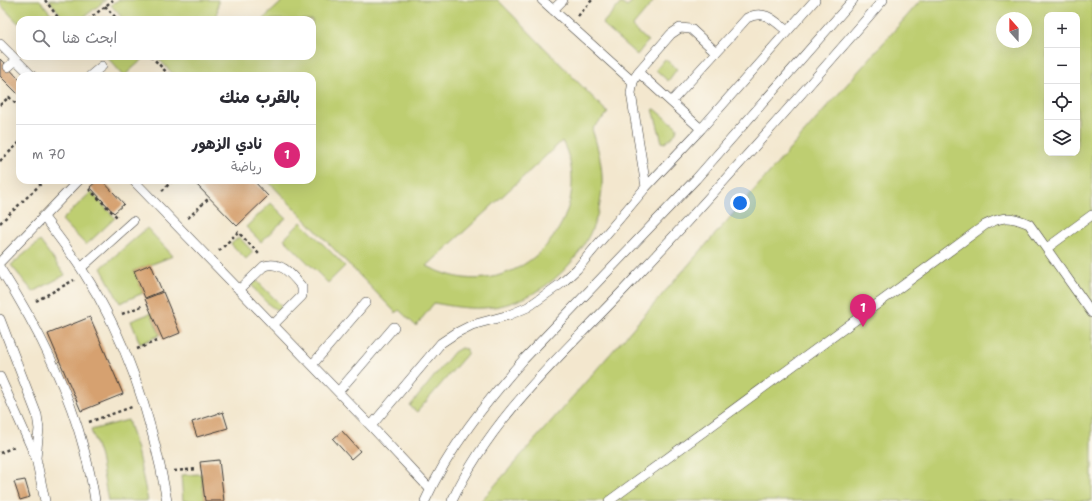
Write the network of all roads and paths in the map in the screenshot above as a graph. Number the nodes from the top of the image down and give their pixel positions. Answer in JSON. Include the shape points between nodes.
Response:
{"nodes":[{"id":1,"x":45,"y":0,"type":"edge"},
{"id":2,"x":113,"y":0,"type":"edge"},
{"id":3,"x":542,"y":0,"type":"edge"},
{"id":4,"x":563,"y":0,"type":"edge"},
{"id":5,"x":592,"y":0,"type":"edge"},
{"id":6,"x":815,"y":0,"type":"edge"},
{"id":7,"x":853,"y":0,"type":"edge"},
{"id":8,"x":883,"y":0,"type":"edge"},
{"id":9,"x":106,"y":6,"type":"junction"},
{"id":10,"x":585,"y":8,"type":"dead end"},
{"id":11,"x":553,"y":10,"type":"junction"},
{"id":12,"x":57,"y":16,"type":"edge"},
{"id":13,"x":93,"y":16,"type":"edge"},
{"id":14,"x":115,"y":16,"type":"edge"},
{"id":15,"x":787,"y":31,"type":"junction"},
{"id":16,"x":0,"y":44,"type":"edge"},
{"id":17,"x":716,"y":52,"type":"junction"},
{"id":18,"x":16,"y":60,"type":"junction"},
{"id":19,"x":155,"y":60,"type":"edge"},
{"id":20,"x":102,"y":66,"type":"dead end"},
{"id":21,"x":8,"y":68,"type":"dead end"},
{"id":22,"x":28,"y":72,"type":"edge"},
{"id":23,"x":95,"y":72,"type":"edge"},
{"id":24,"x":166,"y":72,"type":"edge"},
{"id":25,"x":638,"y":72,"type":"junction"},
{"id":26,"x":632,"y":82,"type":"junction"},
{"id":27,"x":671,"y":102,"type":"junction"},
{"id":28,"x":16,"y":104,"type":"edge"},
{"id":29,"x":0,"y":105,"type":"edge"},
{"id":30,"x":701,"y":129,"type":"junction"},
{"id":31,"x":16,"y":146,"type":"edge"},
{"id":32,"x":0,"y":161,"type":"edge"},
{"id":33,"x":41,"y":184,"type":"edge"},
{"id":34,"x":81,"y":184,"type":"edge"},
{"id":35,"x":83,"y":184,"type":"edge"},
{"id":36,"x":137,"y":184,"type":"edge"},
{"id":37,"x":646,"y":187,"type":"junction"},
{"id":38,"x":209,"y":198,"type":"dead end"},
{"id":39,"x":1092,"y":215,"type":"edge"},
{"id":40,"x":43,"y":216,"type":"junction"},
{"id":41,"x":0,"y":223,"type":"edge"},
{"id":42,"x":130,"y":224,"type":"joint"},
{"id":43,"x":179,"y":227,"type":"junction"},
{"id":44,"x":1047,"y":248,"type":"junction"},
{"id":45,"x":210,"y":260,"type":"junction"},
{"id":46,"x":0,"y":262,"type":"edge"},
{"id":47,"x":269,"y":264,"type":"junction"},
{"id":48,"x":0,"y":268,"type":"edge"},
{"id":49,"x":83,"y":271,"type":"junction"},
{"id":50,"x":239,"y":290,"type":"junction"},
{"id":51,"x":366,"y":302,"type":"dead end"},
{"id":52,"x":144,"y":305,"type":"dead end"},
{"id":53,"x":25,"y":307,"type":"junction"},
{"id":54,"x":1092,"y":313,"type":"edge"},
{"id":55,"x":0,"y":319,"type":"edge"},
{"id":56,"x":110,"y":319,"type":"junction"},
{"id":57,"x":273,"y":325,"type":"junction"},
{"id":58,"x":394,"y":327,"type":"dead end"},
{"id":59,"x":159,"y":340,"type":"dead end"},
{"id":60,"x":126,"y":353,"type":"junction"},
{"id":61,"x":312,"y":365,"type":"junction"},
{"id":62,"x":0,"y":377,"type":"edge"},
{"id":63,"x":338,"y":392,"type":"junction"},
{"id":64,"x":143,"y":403,"type":"junction"},
{"id":65,"x":78,"y":426,"type":"junction"},
{"id":66,"x":371,"y":426,"type":"junction"},
{"id":67,"x":20,"y":444,"type":"dead end"},
{"id":68,"x":0,"y":453,"type":"edge"},
{"id":69,"x":36,"y":458,"type":"junction"},
{"id":70,"x":197,"y":469,"type":"dead end"},
{"id":71,"x":162,"y":472,"type":"junction"},
{"id":72,"x":430,"y":489,"type":"junction"},
{"id":73,"x":45,"y":501,"type":"edge"},
{"id":74,"x":95,"y":501,"type":"edge"},
{"id":75,"x":167,"y":501,"type":"edge"},
{"id":76,"x":425,"y":501,"type":"edge"},
{"id":77,"x":452,"y":501,"type":"edge"},
{"id":78,"x":609,"y":501,"type":"edge"}],
"edges":[{"from":1,"to":12,"type":"path"},
{"from":2,"to":9,"type":"path"},
{"from":3,"to":11,"type":"lane"},
{"from":4,"to":11,"type":"lane"},
{"from":5,"to":10,"type":"path"},
{"from":6,"to":15,"type":"lane"},
{"from":7,"to":72,"type":"lane","via":[[696,179],[497,390],[469,427]]},
{"from":8,"to":77,"type":"lane","via":[[814,81],[630,284],[522,395],[485,442]]},
{"from":9,"to":13,"type":"path"},
{"from":9,"to":14,"type":"path"},
{"from":11,"to":26,"type":"lane"},
{"from":15,"to":17,"type":"lane","via":[[768,15],[754,14],[747,18]]},
{"from":15,"to":30,"type":"lane"},
{"from":16,"to":18,"type":"lane"},
{"from":17,"to":25,"type":"lane","via":[[690,29],[680,28],[675,30]]},
{"from":17,"to":27,"type":"lane"},
{"from":18,"to":21,"type":"lane"},
{"from":18,"to":22,"type":"lane"},
{"from":19,"to":24,"type":"path"},
{"from":20,"to":23,"type":"lane"},
{"from":25,"to":26,"type":"lane"},
{"from":25,"to":27,"type":"lane"},
{"from":26,"to":37,"type":"lane","via":[[631,93]]},
{"from":27,"to":30,"type":"lane"},
{"from":28,"to":29,"type":"path","via":[[9,97]]},
{"from":30,"to":37,"type":"lane"},
{"from":31,"to":32,"type":"path"},
{"from":33,"to":41,"type":"path"},
{"from":34,"to":40,"type":"lane"},
{"from":35,"to":42,"type":"path"},
{"from":36,"to":43,"type":"lane"},
{"from":37,"to":66,"type":"lane","via":[[577,269],[562,283],[528,306],[509,315],[472,326],[441,343]]},
{"from":38,"to":43,"type":"path"},
{"from":39,"to":44,"type":"lane"},
{"from":40,"to":46,"type":"lane"},
{"from":40,"to":49,"type":"lane"},
{"from":42,"to":49,"type":"lane"},
{"from":43,"to":45,"type":"lane"},
{"from":44,"to":54,"type":"lane"},
{"from":44,"to":78,"type":"lane","via":[[1029,224],[1014,218],[998,218],[985,225]]},
{"from":45,"to":47,"type":"path","via":[[238,232]]},
{"from":45,"to":50,"type":"lane"},
{"from":47,"to":50,"type":"lane"},
{"from":47,"to":57,"type":"lane","via":[[280,266],[299,283],[303,292],[299,300]]},
{"from":48,"to":53,"type":"lane"},
{"from":49,"to":53,"type":"path"},
{"from":49,"to":56,"type":"lane"},
{"from":50,"to":57,"type":"lane"},
{"from":51,"to":61,"type":"lane"},
{"from":52,"to":56,"type":"path"},
{"from":53,"to":65,"type":"lane","via":[[58,371]]},
{"from":55,"to":69,"type":"lane","via":[[38,415]]},
{"from":56,"to":60,"type":"lane"},
{"from":57,"to":61,"type":"lane"},
{"from":58,"to":63,"type":"lane"},
{"from":59,"to":60,"type":"path"},
{"from":60,"to":64,"type":"lane"},
{"from":61,"to":63,"type":"lane"},
{"from":62,"to":69,"type":"lane"},
{"from":63,"to":66,"type":"lane"},
{"from":64,"to":65,"type":"path"},
{"from":64,"to":71,"type":"lane"},
{"from":65,"to":74,"type":"lane"},
{"from":66,"to":72,"type":"lane"},
{"from":67,"to":68,"type":"path"},
{"from":69,"to":73,"type":"lane"},
{"from":70,"to":71,"type":"path"},
{"from":71,"to":75,"type":"lane"},
{"from":72,"to":76,"type":"lane"}]}
